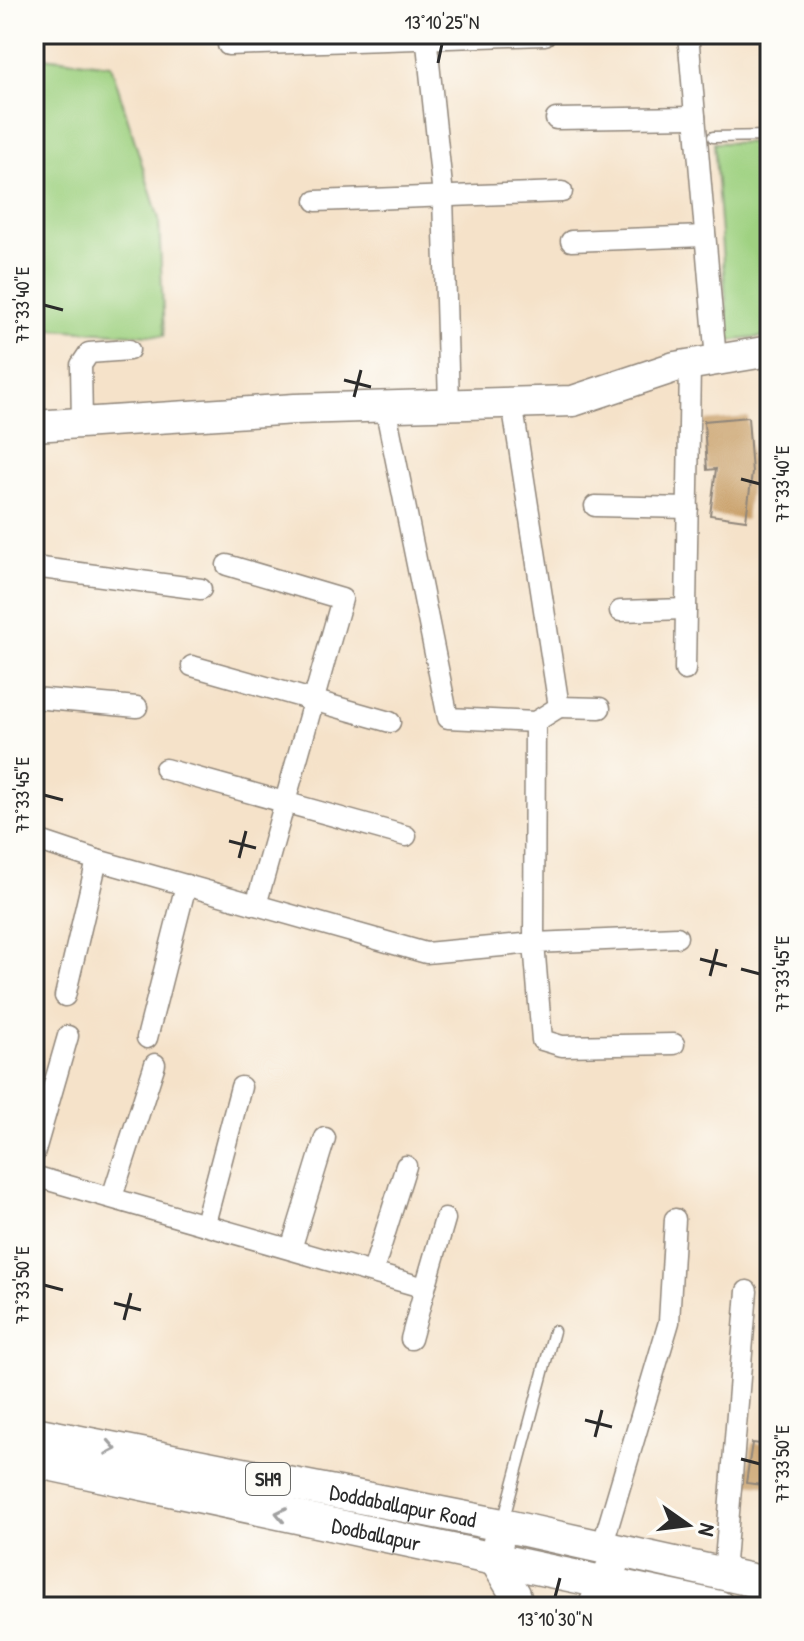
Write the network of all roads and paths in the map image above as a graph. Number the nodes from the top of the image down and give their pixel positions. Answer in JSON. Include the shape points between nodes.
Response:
{"nodes":[{"id":1,"x":688,"y":34,"type":"edge"},
{"id":2,"x":545,"y":35,"type":"edge"},
{"id":3,"x":426,"y":36,"type":"edge"},
{"id":4,"x":228,"y":45,"type":"dead end"},
{"id":5,"x":695,"y":117,"type":"junction"},
{"id":6,"x":556,"y":119,"type":"dead end"},
{"id":7,"x":770,"y":136,"type":"edge"},
{"id":8,"x":713,"y":137,"type":"dead end"},
{"id":9,"x":562,"y":192,"type":"dead end"},
{"id":10,"x":443,"y":196,"type":"junction"},
{"id":11,"x":316,"y":201,"type":"dead end"},
{"id":12,"x":705,"y":236,"type":"junction"},
{"id":13,"x":571,"y":241,"type":"dead end"},
{"id":14,"x":129,"y":350,"type":"dead end"},
{"id":15,"x":770,"y":351,"type":"edge"},
{"id":16,"x":703,"y":362,"type":"junction"},
{"id":17,"x":512,"y":402,"type":"junction"},
{"id":18,"x":449,"y":404,"type":"junction"},
{"id":19,"x":385,"y":406,"type":"junction"},
{"id":20,"x":82,"y":423,"type":"junction"},
{"id":21,"x":34,"y":426,"type":"edge"},
{"id":22,"x":595,"y":506,"type":"dead end"},
{"id":23,"x":688,"y":508,"type":"junction"},
{"id":24,"x":227,"y":565,"type":"dead end"},
{"id":25,"x":34,"y":567,"type":"edge"},
{"id":26,"x":201,"y":589,"type":"dead end"},
{"id":27,"x":686,"y":609,"type":"junction"},
{"id":28,"x":620,"y":611,"type":"dead end"},
{"id":29,"x":192,"y":666,"type":"dead end"},
{"id":30,"x":685,"y":670,"type":"dead end"},
{"id":31,"x":34,"y":698,"type":"edge"},
{"id":32,"x":314,"y":701,"type":"junction"},
{"id":33,"x":137,"y":707,"type":"dead end"},
{"id":34,"x":559,"y":707,"type":"junction"},
{"id":35,"x":600,"y":708,"type":"dead end"},
{"id":36,"x":390,"y":722,"type":"dead end"},
{"id":37,"x":535,"y":722,"type":"junction"},
{"id":38,"x":165,"y":769,"type":"dead end"},
{"id":39,"x":285,"y":802,"type":"junction"},
{"id":40,"x":406,"y":836,"type":"dead end"},
{"id":41,"x":34,"y":839,"type":"edge"},
{"id":42,"x":97,"y":860,"type":"junction"},
{"id":43,"x":186,"y":885,"type":"junction"},
{"id":44,"x":256,"y":905,"type":"junction"},
{"id":45,"x":677,"y":937,"type":"dead end"},
{"id":46,"x":534,"y":943,"type":"junction"},
{"id":47,"x":65,"y":996,"type":"dead end"},
{"id":48,"x":68,"y":1036,"type":"dead end"},
{"id":49,"x":147,"y":1038,"type":"dead end"},
{"id":50,"x":674,"y":1044,"type":"dead end"},
{"id":51,"x":155,"y":1064,"type":"dead end"},
{"id":52,"x":241,"y":1087,"type":"dead end"},
{"id":53,"x":325,"y":1138,"type":"dead end"},
{"id":54,"x":34,"y":1154,"type":"edge"},
{"id":55,"x":406,"y":1166,"type":"dead end"},
{"id":56,"x":34,"y":1176,"type":"edge"},
{"id":57,"x":112,"y":1197,"type":"junction"},
{"id":58,"x":445,"y":1219,"type":"dead end"},
{"id":59,"x":675,"y":1219,"type":"dead end"},
{"id":60,"x":205,"y":1223,"type":"junction"},
{"id":61,"x":291,"y":1249,"type":"junction"},
{"id":62,"x":373,"y":1271,"type":"junction"},
{"id":63,"x":425,"y":1288,"type":"junction"},
{"id":64,"x":747,"y":1291,"type":"dead end"},
{"id":65,"x":554,"y":1331,"type":"dead end"},
{"id":66,"x":411,"y":1339,"type":"dead end"},
{"id":67,"x":34,"y":1433,"type":"edge"},
{"id":68,"x":34,"y":1461,"type":"edge"},
{"id":69,"x":502,"y":1525,"type":"junction"},
{"id":70,"x":611,"y":1549,"type":"junction"},
{"id":71,"x":494,"y":1559,"type":"junction"},
{"id":72,"x":724,"y":1574,"type":"junction"},
{"id":73,"x":770,"y":1584,"type":"edge"},
{"id":74,"x":599,"y":1596,"type":"edge"},
{"id":75,"x":686,"y":1604,"type":"edge"},
{"id":76,"x":519,"y":1607,"type":"edge"},
{"id":77,"x":719,"y":1607,"type":"edge"}],
"edges":[{"from":1,"to":5,"type":"street"},
{"from":2,"to":3,"type":"street"},
{"from":3,"to":4,"type":"street"},
{"from":3,"to":10,"type":"street"},
{"from":5,"to":6,"type":"street"},
{"from":5,"to":12,"type":"street"},
{"from":7,"to":8,"type":"lane"},
{"from":9,"to":10,"type":"street"},
{"from":10,"to":11,"type":"street"},
{"from":10,"to":18,"type":"street"},
{"from":12,"to":13,"type":"street"},
{"from":12,"to":16,"type":"street"},
{"from":14,"to":20,"type":"street","via":[[89,353],[81,365]]},
{"from":15,"to":16,"type":"street"},
{"from":16,"to":17,"type":"street","via":[[573,401]]},
{"from":16,"to":23,"type":"street"},
{"from":17,"to":18,"type":"street"},
{"from":17,"to":34,"type":"street"},
{"from":18,"to":19,"type":"street"},
{"from":19,"to":20,"type":"street"},
{"from":19,"to":37,"type":"street","via":[[448,718]]},
{"from":20,"to":21,"type":"street"},
{"from":22,"to":23,"type":"street"},
{"from":23,"to":27,"type":"street"},
{"from":24,"to":32,"type":"street","via":[[342,599]]},
{"from":25,"to":26,"type":"street"},
{"from":27,"to":28,"type":"street"},
{"from":27,"to":30,"type":"street"},
{"from":29,"to":32,"type":"street"},
{"from":31,"to":33,"type":"street"},
{"from":32,"to":36,"type":"street"},
{"from":32,"to":39,"type":"street"},
{"from":34,"to":35,"type":"street"},
{"from":34,"to":37,"type":"street"},
{"from":37,"to":46,"type":"street"},
{"from":38,"to":39,"type":"street"},
{"from":39,"to":40,"type":"street"},
{"from":39,"to":44,"type":"street"},
{"from":41,"to":42,"type":"street"},
{"from":42,"to":43,"type":"street"},
{"from":42,"to":47,"type":"street"},
{"from":43,"to":44,"type":"street"},
{"from":43,"to":49,"type":"street"},
{"from":44,"to":46,"type":"street","via":[[426,953]]},
{"from":45,"to":46,"type":"street"},
{"from":46,"to":50,"type":"street","via":[[542,1040],[562,1046]]},
{"from":48,"to":54,"type":"street"},
{"from":51,"to":57,"type":"street"},
{"from":52,"to":60,"type":"street"},
{"from":53,"to":61,"type":"street"},
{"from":55,"to":62,"type":"street"},
{"from":56,"to":57,"type":"street"},
{"from":57,"to":60,"type":"street"},
{"from":58,"to":63,"type":"street"},
{"from":59,"to":70,"type":"street","via":[[669,1322]]},
{"from":60,"to":61,"type":"street"},
{"from":61,"to":62,"type":"street"},
{"from":62,"to":63,"type":"street"},
{"from":63,"to":66,"type":"street"},
{"from":64,"to":72,"type":"street"},
{"from":65,"to":69,"type":"lane"},
{"from":67,"to":69,"type":"main road","name":"Doddaballapur Road","number":"SH9","one_way":true},
{"from":71,"to":68,"type":"main road","name":"Dodballapur","number":"SH9","one_way":true},
{"from":69,"to":70,"type":"main road","name":"Doddaballapur Road","number":"SH9"},
{"from":69,"to":71,"type":"street"},
{"from":70,"to":72,"type":"main road","name":"Doddaballapur Road","number":"SH9"},
{"from":70,"to":74,"type":"street"},
{"from":71,"to":74,"type":"main road","name":"Dodballapur","number":"SH9"},
{"from":71,"to":76,"type":"street"},
{"from":72,"to":73,"type":"main road","name":"Doddaballapur Road","number":"SH9"},
{"from":74,"to":75,"type":"main road","name":"Dodballapur","number":"SH9"},
{"from":75,"to":77,"type":"main road","name":"Dodballapur","number":"SH9"}]}
